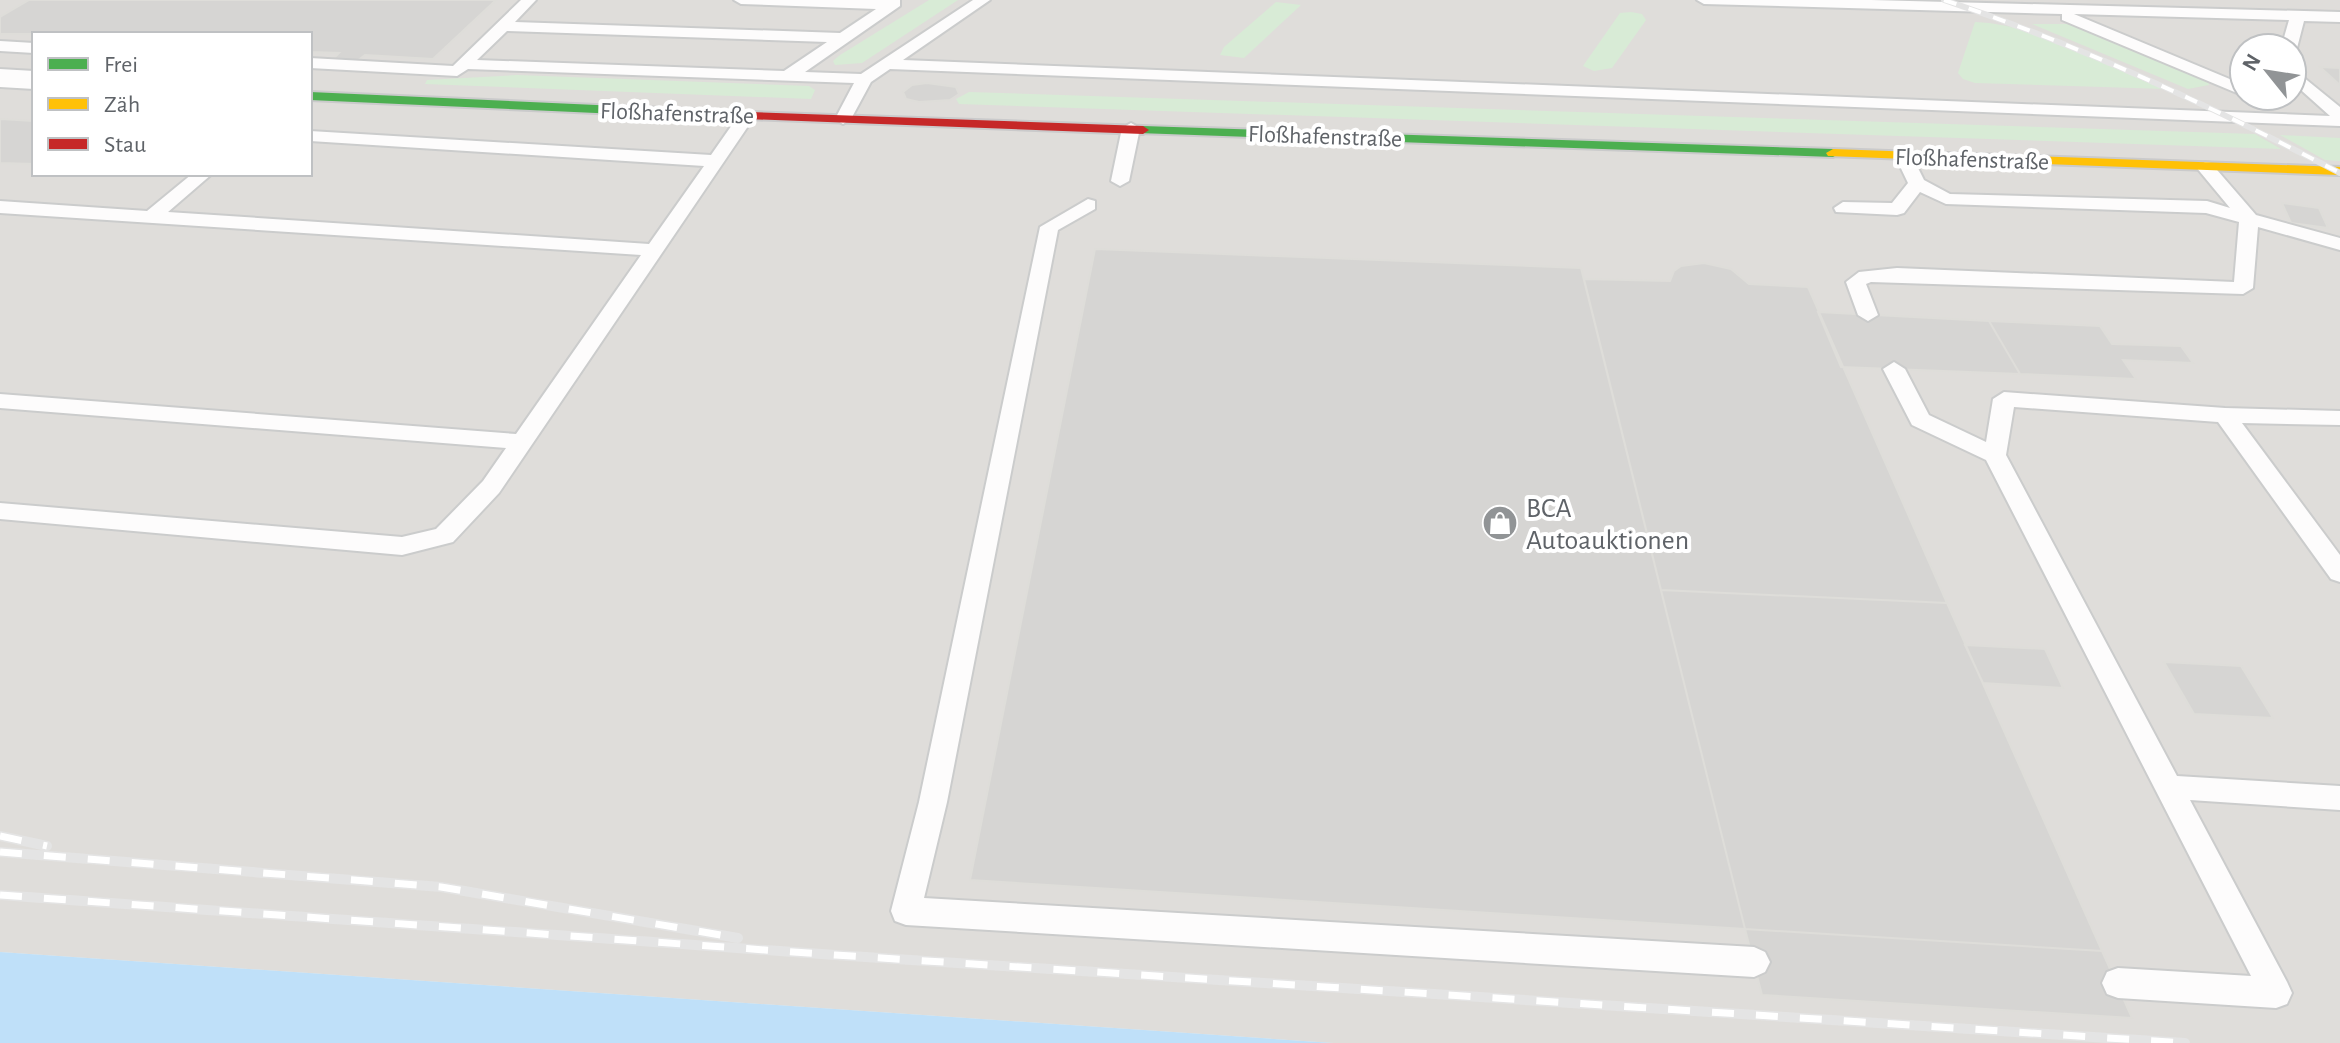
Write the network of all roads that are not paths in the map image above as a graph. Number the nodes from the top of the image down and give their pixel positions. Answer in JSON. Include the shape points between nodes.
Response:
{"nodes":[{"id":1,"x":529,"y":0,"type":"edge"},
{"id":2,"x":741,"y":0,"type":"edge"},
{"id":3,"x":983,"y":0,"type":"edge"},
{"id":4,"x":1704,"y":0,"type":"edge"},
{"id":5,"x":1983,"y":0,"type":"edge"},
{"id":6,"x":2183,"y":0,"type":"edge"},
{"id":7,"x":2264,"y":0,"type":"edge"},
{"id":8,"x":896,"y":2,"type":"edge"},
{"id":9,"x":2021,"y":6,"type":"edge"},
{"id":10,"x":2109,"y":6,"type":"edge"},
{"id":11,"x":2050,"y":10,"type":"junction"},
{"id":12,"x":2196,"y":13,"type":"junction"},
{"id":13,"x":2290,"y":16,"type":"junction"},
{"id":14,"x":2340,"y":17,"type":"edge"},
{"id":15,"x":503,"y":26,"type":"junction"},
{"id":16,"x":2290,"y":32,"type":"edge"},
{"id":17,"x":843,"y":38,"type":"junction"},
{"id":18,"x":0,"y":46,"type":"edge"},
{"id":19,"x":32,"y":48,"type":"edge"},
{"id":20,"x":312,"y":63,"type":"edge"},
{"id":21,"x":465,"y":64,"type":"junction"},
{"id":22,"x":886,"y":64,"type":"junction"},
{"id":23,"x":788,"y":76,"type":"junction"},
{"id":24,"x":0,"y":78,"type":"edge"},
{"id":25,"x":864,"y":79,"type":"junction"},
{"id":26,"x":32,"y":80,"type":"edge"},
{"id":27,"x":2228,"y":84,"type":"edge"},
{"id":28,"x":2308,"y":88,"type":"edge"},
{"id":29,"x":312,"y":96,"type":"edge"},
{"id":30,"x":2285,"y":112,"type":"edge"},
{"id":31,"x":747,"y":116,"type":"junction"},
{"id":32,"x":2297,"y":118,"type":"junction"},
{"id":33,"x":2340,"y":118,"type":"edge"},
{"id":34,"x":843,"y":119,"type":"junction"},
{"id":35,"x":1131,"y":128,"type":"junction"},
{"id":36,"x":312,"y":136,"type":"edge"},
{"id":37,"x":1904,"y":156,"type":"junction"},
{"id":38,"x":716,"y":161,"type":"junction"},
{"id":39,"x":2205,"y":167,"type":"junction"},
{"id":40,"x":2340,"y":171,"type":"edge"},
{"id":41,"x":201,"y":176,"type":"edge"},
{"id":42,"x":1120,"y":181,"type":"dead end"},
{"id":43,"x":1917,"y":183,"type":"junction"},
{"id":44,"x":1088,"y":205,"type":"dead end"},
{"id":45,"x":0,"y":207,"type":"edge"},
{"id":46,"x":1843,"y":208,"type":"dead end"},
{"id":47,"x":151,"y":217,"type":"junction"},
{"id":48,"x":2249,"y":218,"type":"junction"},
{"id":49,"x":2340,"y":244,"type":"edge"},
{"id":50,"x":655,"y":250,"type":"junction"},
{"id":51,"x":1868,"y":315,"type":"dead end"},
{"id":52,"x":1894,"y":369,"type":"dead end"},
{"id":53,"x":0,"y":401,"type":"edge"},
{"id":54,"x":2225,"y":415,"type":"junction"},
{"id":55,"x":2340,"y":418,"type":"edge"},
{"id":56,"x":522,"y":442,"type":"junction"},
{"id":57,"x":1995,"y":455,"type":"junction"},
{"id":58,"x":0,"y":511,"type":"edge"},
{"id":59,"x":2340,"y":573,"type":"edge"},
{"id":60,"x":2168,"y":787,"type":"junction"},
{"id":61,"x":2340,"y":798,"type":"edge"},
{"id":62,"x":1754,"y":962,"type":"dead end"},
{"id":63,"x":2118,"y":983,"type":"dead end"}],
"edges":[{"from":1,"to":15,"type":"lane"},
{"from":2,"to":8,"type":"lane"},
{"from":3,"to":22,"type":"lane"},
{"from":4,"to":9,"type":"lane"},
{"from":5,"to":9,"type":"lane"},
{"from":6,"to":12,"type":"lane"},
{"from":7,"to":13,"type":"lane"},
{"from":8,"to":17,"type":"lane"},
{"from":9,"to":11,"type":"lane"},
{"from":10,"to":11,"type":"lane"},
{"from":10,"to":12,"type":"lane"},
{"from":11,"to":27,"type":"lane"},
{"from":12,"to":13,"type":"lane"},
{"from":13,"to":14,"type":"lane"},
{"from":13,"to":16,"type":"lane"},
{"from":15,"to":17,"type":"lane"},
{"from":15,"to":21,"type":"lane"},
{"from":17,"to":23,"type":"lane"},
{"from":18,"to":19,"type":"lane"},
{"from":20,"to":21,"type":"lane","via":[[457,71]]},
{"from":21,"to":23,"type":"lane"},
{"from":22,"to":25,"type":"lane"},
{"from":22,"to":32,"type":"lane"},
{"from":23,"to":25,"type":"lane"},
{"from":24,"to":26,"type":"street"},
{"from":25,"to":34,"type":"lane"},
{"from":28,"to":33,"type":"lane"},
{"from":29,"to":31,"type":"street","name":"Floßhafenstraße"},
{"from":30,"to":32,"type":"lane"},
{"from":31,"to":34,"type":"street","name":"Floßhafenstraße"},
{"from":31,"to":38,"type":"lane"},
{"from":32,"to":33,"type":"lane"},
{"from":34,"to":35,"type":"street","name":"Floßhafenstraße"},
{"from":35,"to":37,"type":"street","name":"Floßhafenstraße"},
{"from":35,"to":42,"type":"lane"},
{"from":36,"to":38,"type":"lane"},
{"from":37,"to":39,"type":"street","name":"Floßhafenstraße"},
{"from":37,"to":43,"type":"lane"},
{"from":38,"to":50,"type":"lane"},
{"from":39,"to":40,"type":"street","name":"Floßhafenstraße"},
{"from":39,"to":48,"type":"lane"},
{"from":41,"to":47,"type":"lane"},
{"from":43,"to":46,"type":"lane","via":[[1897,209]]},
{"from":43,"to":48,"type":"lane","via":[[1946,199],[2207,207]]},
{"from":44,"to":62,"type":"lane","via":[[1049,227],[933,802],[906,911]]},
{"from":45,"to":47,"type":"lane"},
{"from":47,"to":50,"type":"lane"},
{"from":48,"to":49,"type":"lane"},
{"from":48,"to":51,"type":"lane","via":[[2243,288],[1866,276],[1856,282]]},
{"from":50,"to":56,"type":"lane"},
{"from":52,"to":57,"type":"lane","via":[[1920,420]]},
{"from":53,"to":56,"type":"lane"},
{"from":54,"to":55,"type":"lane"},
{"from":54,"to":57,"type":"lane","via":[[2004,399]]},
{"from":54,"to":59,"type":"lane"},
{"from":56,"to":58,"type":"lane","via":[[491,487],[444,536],[402,546]]},
{"from":57,"to":60,"type":"lane"},
{"from":60,"to":61,"type":"lane"},
{"from":60,"to":63,"type":"lane","via":[[2276,993]]}]}
